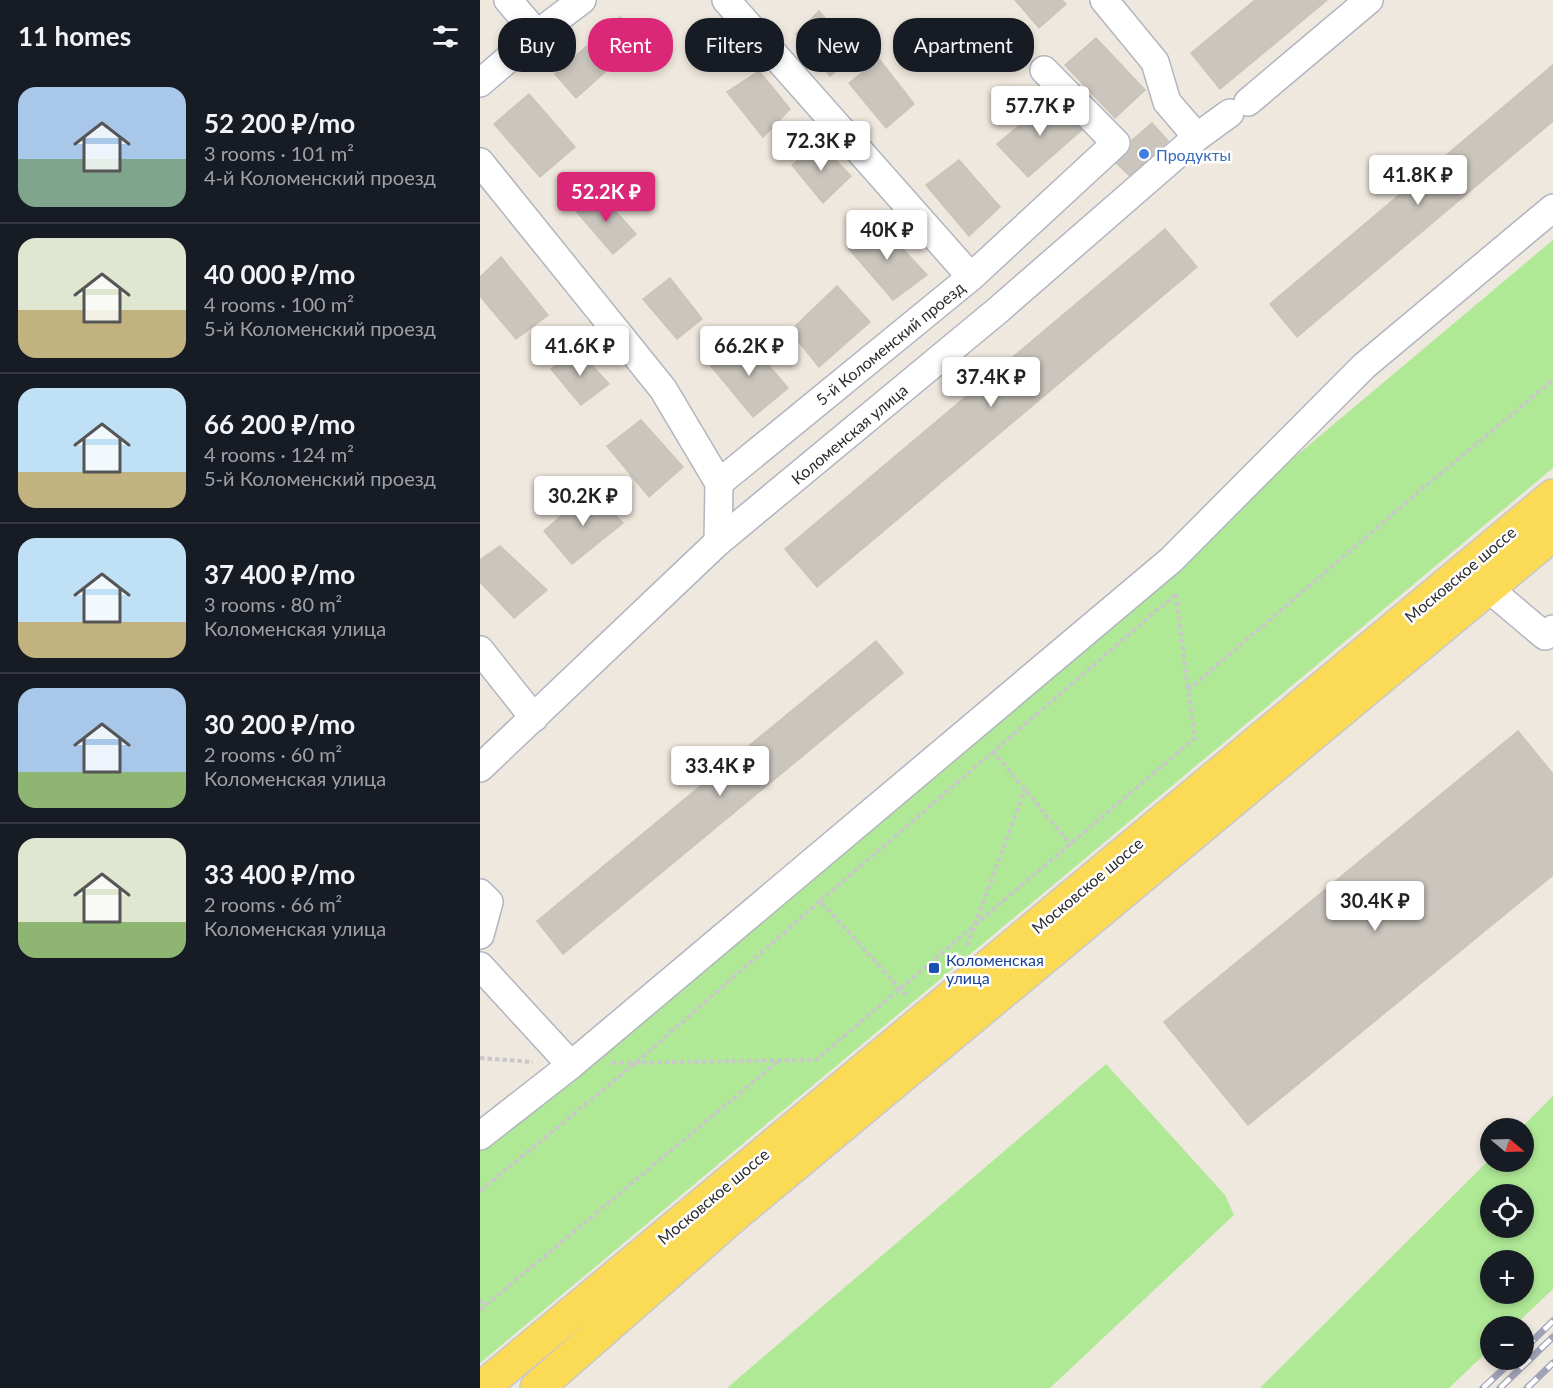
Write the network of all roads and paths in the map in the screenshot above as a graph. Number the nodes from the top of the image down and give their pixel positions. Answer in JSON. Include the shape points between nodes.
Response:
{"nodes":[{"id":1,"x":508,"y":0,"type":"edge"},
{"id":2,"x":726,"y":0,"type":"edge"},
{"id":3,"x":1104,"y":0,"type":"edge"},
{"id":4,"x":1369,"y":0,"type":"edge"},
{"id":5,"x":575,"y":2,"type":"edge"},
{"id":6,"x":523,"y":18,"type":"edge"},
{"id":7,"x":556,"y":18,"type":"edge"},
{"id":8,"x":498,"y":68,"type":"edge"},
{"id":9,"x":1044,"y":70,"type":"dead end"},
{"id":10,"x":480,"y":83,"type":"edge"},
{"id":11,"x":1197,"y":137,"type":"junction"},
{"id":12,"x":480,"y":162,"type":"edge"},
{"id":13,"x":1553,"y":208,"type":"edge"},
{"id":14,"x":970,"y":277,"type":"junction"},
{"id":15,"x":1553,"y":380,"type":"edge"},
{"id":16,"x":719,"y":483,"type":"junction"},
{"id":17,"x":1553,"y":496,"type":"edge"},
{"id":18,"x":1553,"y":534,"type":"edge"},
{"id":19,"x":718,"y":542,"type":"junction"},
{"id":20,"x":1488,"y":588,"type":"junction"},
{"id":21,"x":1553,"y":630,"type":"edge"},
{"id":22,"x":480,"y":650,"type":"edge"},
{"id":23,"x":1188,"y":690,"type":"junction"},
{"id":24,"x":534,"y":718,"type":"junction"},
{"id":25,"x":993,"y":750,"type":"junction"},
{"id":26,"x":480,"y":768,"type":"edge"},
{"id":27,"x":1025,"y":789,"type":"junction"},
{"id":28,"x":1071,"y":845,"type":"junction"},
{"id":29,"x":480,"y":892,"type":"edge"},
{"id":30,"x":820,"y":901,"type":"junction"},
{"id":31,"x":973,"y":928,"type":"junction"},
{"id":32,"x":480,"y":935,"type":"edge"},
{"id":33,"x":966,"y":950,"type":"dead end"},
{"id":34,"x":480,"y":966,"type":"edge"},
{"id":35,"x":902,"y":990,"type":"junction"},
{"id":36,"x":916,"y":996,"type":"dead end"},
{"id":37,"x":480,"y":1058,"type":"edge"},
{"id":38,"x":638,"y":1061,"type":"junction"},
{"id":39,"x":777,"y":1061,"type":"junction"},
{"id":40,"x":571,"y":1065,"type":"junction"},
{"id":41,"x":480,"y":1137,"type":"edge"},
{"id":42,"x":480,"y":1191,"type":"edge"},
{"id":43,"x":480,"y":1300,"type":"edge"},
{"id":44,"x":485,"y":1306,"type":"junction"},
{"id":45,"x":480,"y":1310,"type":"edge"},
{"id":46,"x":482,"y":1388,"type":"edge"},
{"id":47,"x":537,"y":1388,"type":"edge"}],
"edges":[{"from":1,"to":6,"type":"street"},
{"from":2,"to":14,"type":"street","name":"5-й Коломенский проезд"},
{"from":3,"to":11,"type":"street","via":[[1155,62],[1167,102]]},
{"from":4,"to":11,"type":"street","name":"Коломенская улица"},
{"from":5,"to":7,"type":"street"},
{"from":8,"to":10,"type":"street"},
{"from":9,"to":14,"type":"street","via":[[1116,143]]},
{"from":11,"to":19,"type":"street","name":"Коломенская улица","via":[[997,311]]},
{"from":12,"to":16,"type":"street","via":[[663,389]]},
{"from":13,"to":40,"type":"street","via":[[1364,366],[1171,560]]},
{"from":14,"to":16,"type":"street","name":"5-й Коломенский проезд"},
{"from":15,"to":23,"type":"path"},
{"from":16,"to":19,"type":"street"},
{"from":17,"to":46,"type":"main road","name":"Московское шоссе"},
{"from":18,"to":20,"type":"main road","name":"Московское шоссе"},
{"from":19,"to":24,"type":"street","name":"Коломенская улица"},
{"from":20,"to":21,"type":"street","via":[[1545,636]]},
{"from":20,"to":47,"type":"main road","name":"Московское шоссе","via":[[732,1217]]},
{"from":22,"to":24,"type":"street"},
{"from":23,"to":25,"type":"path","via":[[1176,594]]},
{"from":23,"to":28,"type":"path","via":[[1195,738]]},
{"from":24,"to":26,"type":"street","name":"Коломенская улица"},
{"from":25,"to":27,"type":"path"},
{"from":25,"to":30,"type":"path"},
{"from":27,"to":28,"type":"path"},
{"from":27,"to":31,"type":"path"},
{"from":28,"to":31,"type":"path"},
{"from":29,"to":32,"type":"street","via":[[489,902]]},
{"from":30,"to":35,"type":"path"},
{"from":30,"to":38,"type":"path"},
{"from":31,"to":33,"type":"path"},
{"from":31,"to":35,"type":"path"},
{"from":34,"to":40,"type":"street"},
{"from":35,"to":36,"type":"path"},
{"from":35,"to":39,"type":"path","via":[[816,1060]]},
{"from":37,"to":40,"type":"path"},
{"from":38,"to":39,"type":"path"},
{"from":38,"to":40,"type":"path"},
{"from":38,"to":42,"type":"path"},
{"from":39,"to":44,"type":"path"},
{"from":40,"to":41,"type":"street"},
{"from":43,"to":44,"type":"path"},
{"from":44,"to":45,"type":"path"}]}
